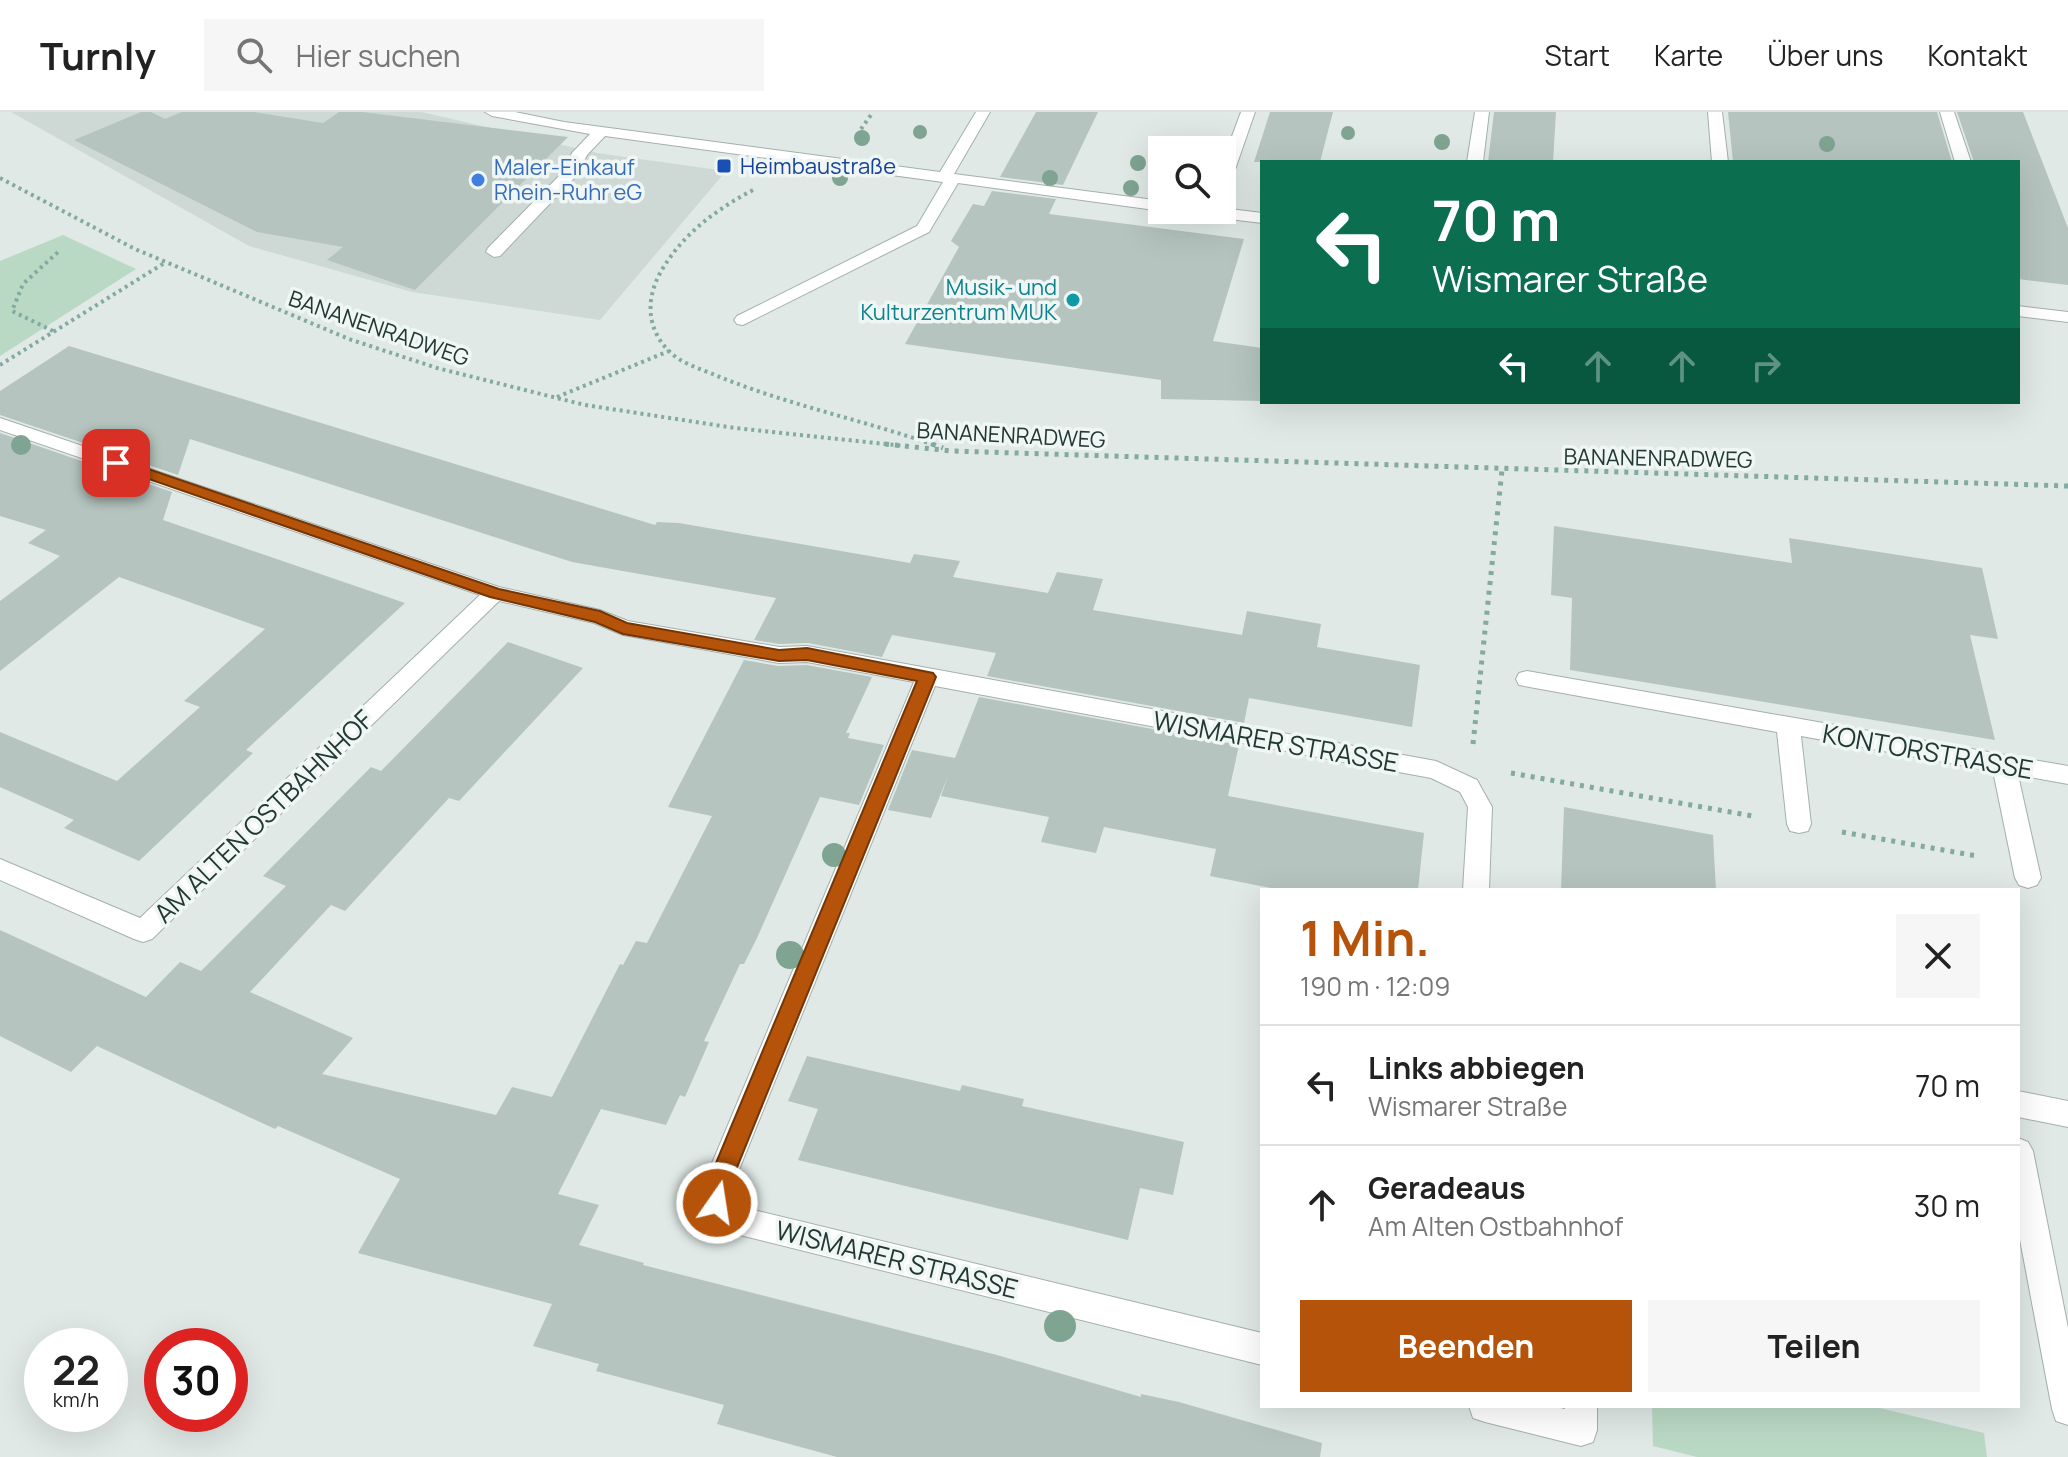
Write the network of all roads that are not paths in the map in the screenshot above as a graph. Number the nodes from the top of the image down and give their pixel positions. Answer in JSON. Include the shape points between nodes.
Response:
{"nodes":[{"id":1,"x":492,"y":112,"type":"edge"},
{"id":2,"x":983,"y":112,"type":"edge"},
{"id":3,"x":1248,"y":112,"type":"edge"},
{"id":4,"x":1482,"y":112,"type":"edge"},
{"id":5,"x":1715,"y":112,"type":"edge"},
{"id":6,"x":1947,"y":112,"type":"edge"},
{"id":7,"x":601,"y":131,"type":"junction"},
{"id":8,"x":1236,"y":145,"type":"edge"},
{"id":9,"x":1475,"y":160,"type":"edge"},
{"id":10,"x":1720,"y":160,"type":"edge"},
{"id":11,"x":1962,"y":160,"type":"edge"},
{"id":12,"x":949,"y":178,"type":"junction"},
{"id":13,"x":1148,"y":204,"type":"edge"},
{"id":14,"x":1236,"y":215,"type":"edge"},
{"id":15,"x":1260,"y":218,"type":"edge"},
{"id":16,"x":494,"y":252,"type":"dead end"},
{"id":17,"x":2020,"y":311,"type":"edge"},
{"id":18,"x":2068,"y":317,"type":"edge"},
{"id":19,"x":743,"y":320,"type":"dead end"},
{"id":20,"x":0,"y":424,"type":"edge"},
{"id":21,"x":495,"y":593,"type":"junction"},
{"id":22,"x":927,"y":677,"type":"junction"},
{"id":23,"x":1527,"y":679,"type":"dead end"},
{"id":24,"x":1788,"y":726,"type":"junction"},
{"id":25,"x":2004,"y":764,"type":"junction"},
{"id":26,"x":2068,"y":775,"type":"edge"},
{"id":27,"x":1799,"y":824,"type":"dead end"},
{"id":28,"x":0,"y":869,"type":"edge"},
{"id":29,"x":2028,"y":878,"type":"dead end"},
{"id":30,"x":1476,"y":888,"type":"edge"},
{"id":31,"x":2020,"y":1104,"type":"edge"},
{"id":32,"x":2068,"y":1114,"type":"edge"},
{"id":33,"x":2020,"y":1161,"type":"edge"},
{"id":34,"x":1260,"y":1349,"type":"edge"},
{"id":35,"x":1493,"y":1408,"type":"edge"},
{"id":36,"x":1581,"y":1408,"type":"edge"},
{"id":37,"x":2068,"y":1409,"type":"edge"}],
"edges":[{"from":1,"to":7,"type":"street"},
{"from":2,"to":12,"type":"street"},
{"from":3,"to":8,"type":"street"},
{"from":4,"to":9,"type":"street"},
{"from":5,"to":10,"type":"street"},
{"from":6,"to":11,"type":"street"},
{"from":7,"to":12,"type":"street"},
{"from":7,"to":16,"type":"street","via":[[580,153],[572,172]]},
{"from":12,"to":13,"type":"street"},
{"from":12,"to":19,"type":"street","via":[[923,229]]},
{"from":14,"to":15,"type":"street"},
{"from":17,"to":18,"type":"street"},
{"from":20,"to":21,"type":"street"},
{"from":21,"to":22,"type":"street","name":"WISMARER STRASSE","via":[[600,617],[623,628]]},
{"from":21,"to":28,"type":"street","name":"AM ALTEN OSTBAHNHOF","via":[[143,931]]},
{"from":22,"to":30,"type":"street","name":"WISMARER STRASSE","via":[[1436,770],[1469,786],[1480,807]]},
{"from":22,"to":34,"type":"street","name":"WISMARER STRASSE","via":[[717,1187],[717,1203],[732,1219]]},
{"from":23,"to":24,"type":"street","name":"KONTORSTRASSE"},
{"from":24,"to":25,"type":"street","name":"KONTORSTRASSE"},
{"from":24,"to":27,"type":"street","name":"KONTORSTRASSE"},
{"from":25,"to":26,"type":"street","name":"KONTORSTRASSE"},
{"from":25,"to":29,"type":"street"},
{"from":31,"to":32,"type":"street"},
{"from":33,"to":37,"type":"street"},
{"from":35,"to":36,"type":"street","via":[[1581,1430]]}]}
